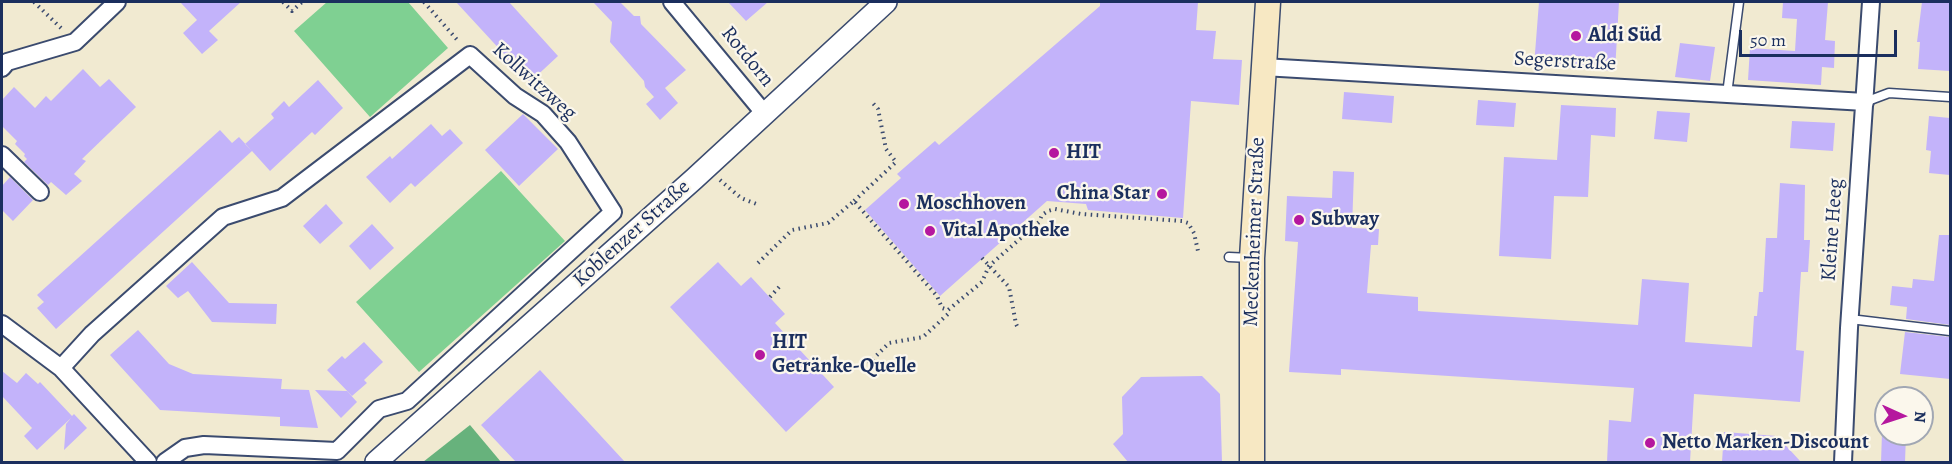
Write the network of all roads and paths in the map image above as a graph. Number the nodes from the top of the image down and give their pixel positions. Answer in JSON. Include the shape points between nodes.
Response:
{"nodes":[{"id":1,"x":34,"y":2,"type":"edge"},
{"id":2,"x":117,"y":2,"type":"edge"},
{"id":3,"x":283,"y":2,"type":"edge"},
{"id":4,"x":302,"y":2,"type":"edge"},
{"id":5,"x":424,"y":2,"type":"edge"},
{"id":6,"x":674,"y":2,"type":"edge"},
{"id":7,"x":886,"y":2,"type":"edge"},
{"id":8,"x":1268,"y":2,"type":"edge"},
{"id":9,"x":1739,"y":2,"type":"edge"},
{"id":10,"x":1871,"y":2,"type":"edge"},
{"id":11,"x":452,"y":34,"type":"dead end"},
{"id":12,"x":75,"y":42,"type":"junction"},
{"id":13,"x":1263,"y":67,"type":"junction"},
{"id":14,"x":2,"y":68,"type":"edge"},
{"id":15,"x":1727,"y":94,"type":"junction"},
{"id":16,"x":1950,"y":97,"type":"edge"},
{"id":17,"x":872,"y":102,"type":"dead end"},
{"id":18,"x":1865,"y":102,"type":"junction"},
{"id":19,"x":764,"y":113,"type":"junction"},
{"id":20,"x":2,"y":156,"type":"edge"},
{"id":21,"x":40,"y":192,"type":"dead end"},
{"id":22,"x":741,"y":198,"type":"dead end"},
{"id":23,"x":854,"y":201,"type":"junction"},
{"id":24,"x":759,"y":205,"type":"dead end"},
{"id":25,"x":1198,"y":250,"type":"dead end"},
{"id":26,"x":982,"y":258,"type":"dead end"},
{"id":27,"x":758,"y":263,"type":"dead end"},
{"id":28,"x":989,"y":266,"type":"junction"},
{"id":29,"x":780,"y":286,"type":"dead end"},
{"id":30,"x":770,"y":297,"type":"dead end"},
{"id":31,"x":948,"y":310,"type":"junction"},
{"id":32,"x":1850,"y":320,"type":"junction"},
{"id":33,"x":2,"y":324,"type":"edge"},
{"id":34,"x":1019,"y":330,"type":"dead end"},
{"id":35,"x":1950,"y":331,"type":"edge"},
{"id":36,"x":864,"y":368,"type":"dead end"},
{"id":37,"x":61,"y":369,"type":"junction"},
{"id":38,"x":148,"y":462,"type":"edge"},
{"id":39,"x":165,"y":462,"type":"edge"},
{"id":40,"x":376,"y":462,"type":"edge"},
{"id":41,"x":1252,"y":462,"type":"edge"},
{"id":42,"x":1843,"y":462,"type":"edge"}],
"edges":[{"from":1,"to":12,"type":"path"},
{"from":2,"to":12,"type":"street"},
{"from":3,"to":4,"type":"path","via":[[292,11]]},
{"from":5,"to":11,"type":"path"},
{"from":6,"to":19,"type":"street","name":"Rotdorn"},
{"from":7,"to":19,"type":"street","name":"Koblenzer Straße"},
{"from":8,"to":13,"type":"main road","name":"Meckenheimer Straße"},
{"from":9,"to":15,"type":"lane"},
{"from":10,"to":18,"type":"street","name":"Kleine Heeg"},
{"from":12,"to":14,"type":"street","via":[[7,62]]},
{"from":13,"to":15,"type":"street","name":"Segerstraße"},
{"from":13,"to":41,"type":"main road","name":"Meckenheimer Straße","via":[[1240,257]]},
{"from":15,"to":18,"type":"street","name":"Segerstraße"},
{"from":16,"to":18,"type":"lane","via":[[1889,93]]},
{"from":17,"to":23,"type":"path","via":[[878,109],[886,149],[896,162]]},
{"from":18,"to":32,"type":"street","name":"Kleine Heeg"},
{"from":19,"to":40,"type":"street","name":"Koblenzer Straße"},
{"from":20,"to":21,"type":"street"},
{"from":22,"to":24,"type":"path"},
{"from":23,"to":27,"type":"path","via":[[828,223],[792,230]]},
{"from":23,"to":31,"type":"path","via":[[937,296],[942,308]]},
{"from":25,"to":28,"type":"path","via":[[1194,233],[1182,221],[1055,209],[1042,215]]},
{"from":26,"to":28,"type":"path"},
{"from":28,"to":31,"type":"path","via":[[982,282]]},
{"from":28,"to":34,"type":"path","via":[[1009,287]]},
{"from":29,"to":30,"type":"path"},
{"from":31,"to":36,"type":"path","via":[[923,337],[889,343]]},
{"from":32,"to":35,"type":"lane"},
{"from":32,"to":42,"type":"street","name":"Kleine Heeg"},
{"from":33,"to":37,"type":"street"},
{"from":37,"to":38,"type":"street"},
{"from":37,"to":39,"type":"street","name":"Kollwitzweg","via":[[92,334],[223,217],[282,198],[470,55],[515,96],[543,114],[568,142],[613,212],[407,401],[379,409],[338,451],[204,446],[185,448]]}]}
